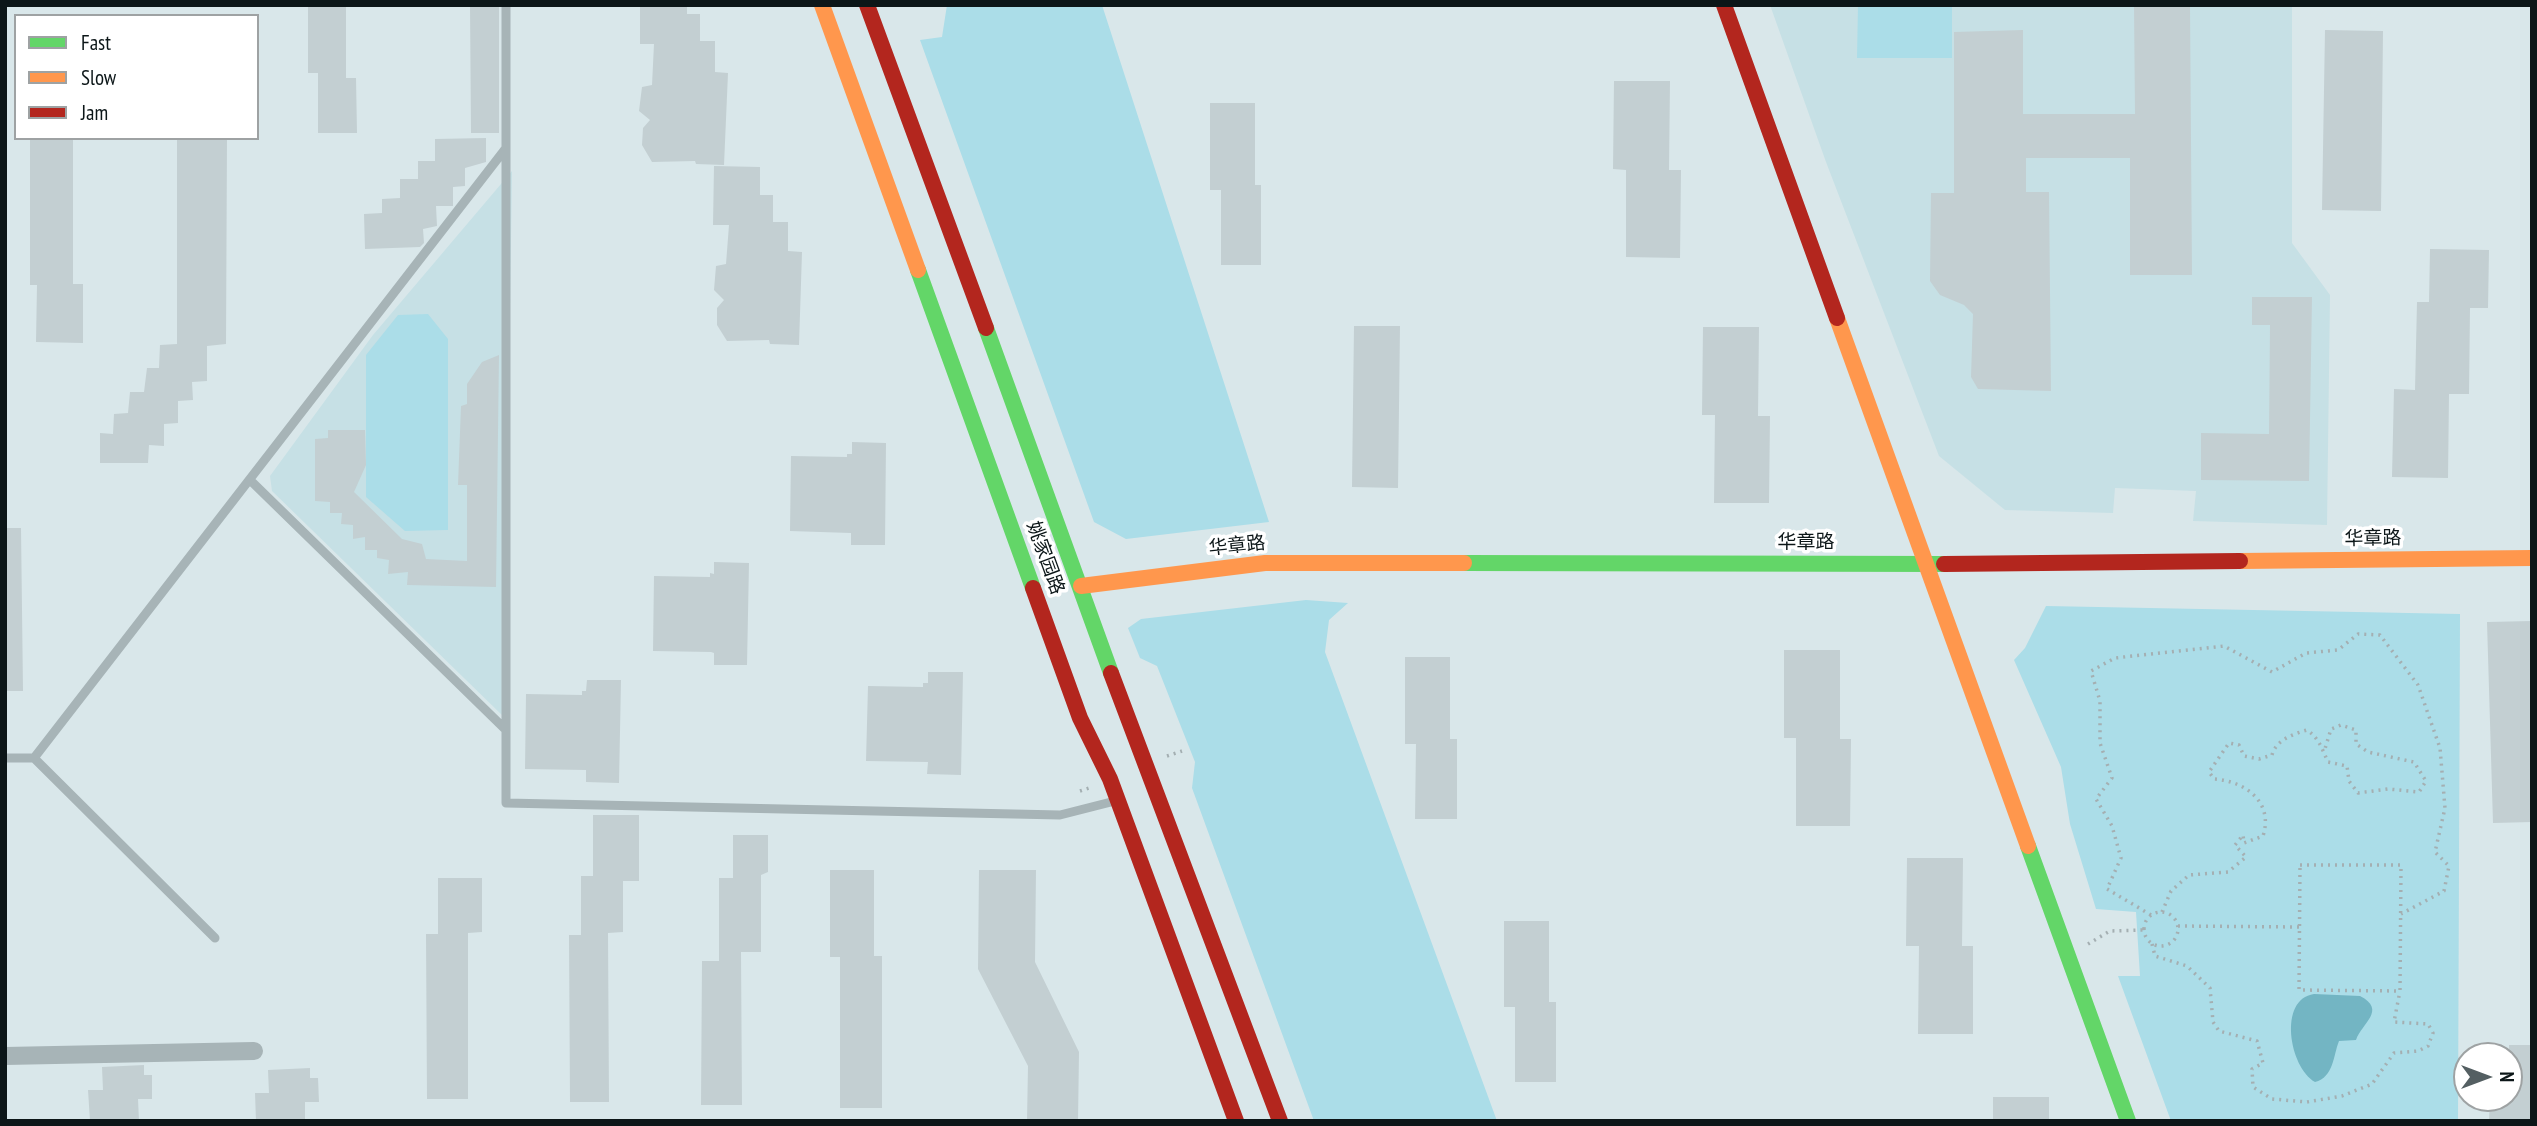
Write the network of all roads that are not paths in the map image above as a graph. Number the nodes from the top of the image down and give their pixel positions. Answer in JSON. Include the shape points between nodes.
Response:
{"nodes":[{"id":1,"x":506,"y":5,"type":"edge"},
{"id":2,"x":822,"y":5,"type":"edge"},
{"id":3,"x":867,"y":5,"type":"edge"},
{"id":4,"x":1724,"y":5,"type":"edge"},
{"id":5,"x":506,"y":148,"type":"junction"},
{"id":6,"x":250,"y":480,"type":"junction"},
{"id":7,"x":2532,"y":558,"type":"edge"},
{"id":8,"x":1926,"y":564,"type":"junction"},
{"id":9,"x":1082,"y":586,"type":"junction"},
{"id":10,"x":506,"y":730,"type":"junction"},
{"id":11,"x":5,"y":758,"type":"edge"},
{"id":12,"x":34,"y":758,"type":"junction"},
{"id":13,"x":1118,"y":800,"type":"junction"},
{"id":14,"x":215,"y":938,"type":"dead end"},
{"id":15,"x":254,"y":1051,"type":"dead end"},
{"id":16,"x":5,"y":1056,"type":"edge"},
{"id":17,"x":1236,"y":1121,"type":"edge"},
{"id":18,"x":1280,"y":1121,"type":"edge"},
{"id":19,"x":2128,"y":1121,"type":"edge"}],
"edges":[{"from":1,"to":5,"type":"lane"},
{"from":2,"to":13,"type":"street","name":"姚家园路","via":[[1080,718]]},
{"from":3,"to":9,"type":"street","name":"姚家园路"},
{"from":4,"to":8,"type":"street"},
{"from":5,"to":6,"type":"lane"},
{"from":5,"to":10,"type":"lane"},
{"from":6,"to":10,"type":"lane"},
{"from":6,"to":12,"type":"lane"},
{"from":7,"to":8,"type":"street","name":"华章路"},
{"from":8,"to":9,"type":"street","name":"华章路","via":[[1265,563]]},
{"from":8,"to":19,"type":"street"},
{"from":9,"to":18,"type":"street","name":"姚家园路"},
{"from":10,"to":13,"type":"lane","via":[[506,803],[1060,815]]},
{"from":11,"to":12,"type":"lane"},
{"from":12,"to":14,"type":"lane"},
{"from":13,"to":17,"type":"street","name":"姚家园路"},
{"from":15,"to":16,"type":"street"}]}
